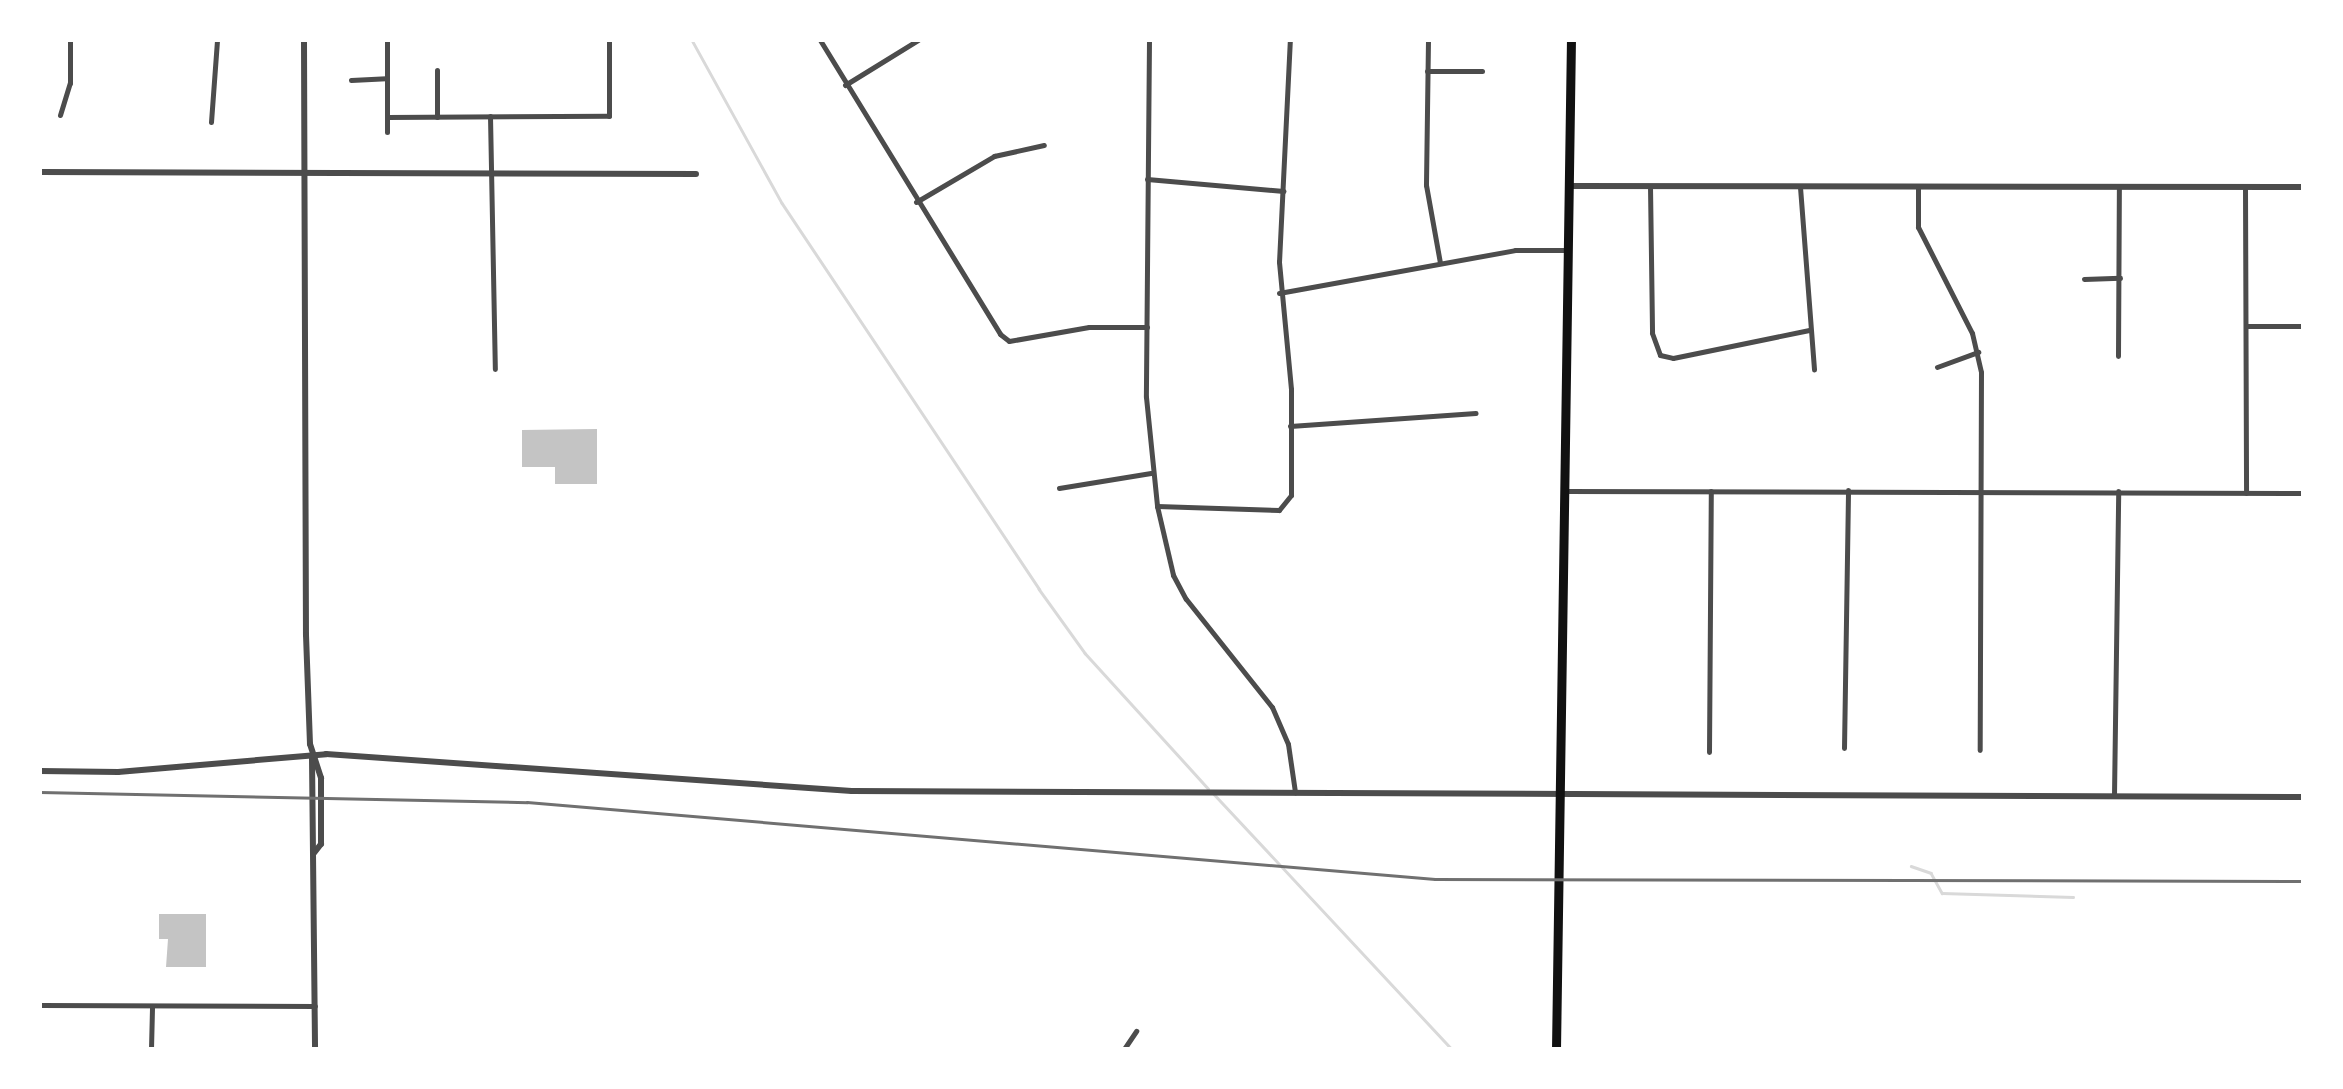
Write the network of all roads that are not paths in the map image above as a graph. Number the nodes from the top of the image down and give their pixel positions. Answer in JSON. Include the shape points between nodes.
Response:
{"nodes":[{"id":1,"x":70,"y":40,"type":"edge"},
{"id":2,"x":217,"y":40,"type":"edge"},
{"id":3,"x":304,"y":40,"type":"edge"},
{"id":4,"x":387,"y":40,"type":"edge"},
{"id":5,"x":609,"y":40,"type":"edge"},
{"id":6,"x":820,"y":40,"type":"edge"},
{"id":7,"x":918,"y":40,"type":"edge"},
{"id":8,"x":1149,"y":40,"type":"edge"},
{"id":9,"x":1290,"y":40,"type":"edge"},
{"id":10,"x":1428,"y":40,"type":"edge"},
{"id":11,"x":1571,"y":40,"type":"edge"},
{"id":12,"x":436,"y":70,"type":"dead end"},
{"id":13,"x":1427,"y":71,"type":"junction"},
{"id":14,"x":1482,"y":71,"type":"dead end"},
{"id":15,"x":386,"y":78,"type":"junction"},
{"id":16,"x":351,"y":80,"type":"dead end"},
{"id":17,"x":845,"y":85,"type":"junction"},
{"id":18,"x":60,"y":115,"type":"dead end"},
{"id":19,"x":490,"y":116,"type":"junction"},
{"id":20,"x":387,"y":117,"type":"junction"},
{"id":21,"x":437,"y":117,"type":"junction"},
{"id":22,"x":211,"y":122,"type":"dead end"},
{"id":23,"x":387,"y":132,"type":"dead end"},
{"id":24,"x":1044,"y":145,"type":"dead end"},
{"id":25,"x":40,"y":172,"type":"edge"},
{"id":26,"x":304,"y":174,"type":"junction"},
{"id":27,"x":490,"y":174,"type":"junction"},
{"id":28,"x":696,"y":174,"type":"dead end"},
{"id":29,"x":1147,"y":180,"type":"junction"},
{"id":30,"x":1568,"y":186,"type":"junction"},
{"id":31,"x":1650,"y":186,"type":"junction"},
{"id":32,"x":2303,"y":186,"type":"edge"},
{"id":33,"x":1800,"y":187,"type":"junction"},
{"id":34,"x":1918,"y":187,"type":"junction"},
{"id":35,"x":2245,"y":187,"type":"junction"},
{"id":36,"x":2118,"y":188,"type":"junction"},
{"id":37,"x":1283,"y":191,"type":"junction"},
{"id":38,"x":916,"y":202,"type":"junction"},
{"id":39,"x":1568,"y":250,"type":"junction"},
{"id":40,"x":1440,"y":263,"type":"junction"},
{"id":41,"x":2120,"y":278,"type":"junction"},
{"id":42,"x":2084,"y":279,"type":"dead end"},
{"id":43,"x":1280,"y":292,"type":"junction"},
{"id":44,"x":2247,"y":326,"type":"junction"},
{"id":45,"x":2303,"y":326,"type":"edge"},
{"id":46,"x":1147,"y":327,"type":"junction"},
{"id":47,"x":1809,"y":330,"type":"junction"},
{"id":48,"x":1978,"y":352,"type":"junction"},
{"id":49,"x":2118,"y":356,"type":"dead end"},
{"id":50,"x":1937,"y":367,"type":"dead end"},
{"id":51,"x":1814,"y":368,"type":"dead end"},
{"id":52,"x":495,"y":369,"type":"dead end"},
{"id":53,"x":1476,"y":413,"type":"dead end"},
{"id":54,"x":1290,"y":426,"type":"junction"},
{"id":55,"x":1151,"y":473,"type":"junction"},
{"id":56,"x":1059,"y":488,"type":"dead end"},
{"id":57,"x":1711,"y":490,"type":"junction"},
{"id":58,"x":1848,"y":490,"type":"junction"},
{"id":59,"x":1566,"y":491,"type":"junction"},
{"id":60,"x":1982,"y":491,"type":"junction"},
{"id":61,"x":2118,"y":491,"type":"junction"},
{"id":62,"x":2246,"y":493,"type":"junction"},
{"id":63,"x":2303,"y":493,"type":"edge"},
{"id":64,"x":1157,"y":506,"type":"junction"},
{"id":65,"x":1844,"y":748,"type":"dead end"},
{"id":66,"x":1980,"y":750,"type":"dead end"},
{"id":67,"x":1710,"y":752,"type":"dead end"},
{"id":68,"x":312,"y":757,"type":"junction"},
{"id":69,"x":40,"y":771,"type":"edge"},
{"id":70,"x":1295,"y":794,"type":"junction"},
{"id":71,"x":2114,"y":795,"type":"junction"},
{"id":72,"x":1564,"y":796,"type":"junction"},
{"id":73,"x":2303,"y":797,"type":"edge"},
{"id":74,"x":314,"y":854,"type":"junction"},
{"id":75,"x":40,"y":1005,"type":"edge"},
{"id":76,"x":315,"y":1006,"type":"junction"},
{"id":77,"x":152,"y":1007,"type":"junction"},
{"id":78,"x":1136,"y":1030,"type":"dead end"},
{"id":79,"x":151,"y":1049,"type":"edge"},
{"id":80,"x":315,"y":1049,"type":"edge"},
{"id":81,"x":1124,"y":1049,"type":"edge"},
{"id":82,"x":1556,"y":1049,"type":"edge"}],
"edges":[{"from":1,"to":18,"type":"street","via":[[70,82]]},
{"from":2,"to":22,"type":"street"},
{"from":3,"to":26,"type":"street"},
{"from":4,"to":15,"type":"street"},
{"from":5,"to":19,"type":"street","via":[[610,116]]},
{"from":6,"to":17,"type":"street"},
{"from":7,"to":17,"type":"street"},
{"from":8,"to":29,"type":"street"},
{"from":9,"to":37,"type":"street"},
{"from":10,"to":13,"type":"street"},
{"from":11,"to":30,"type":"main road"},
{"from":12,"to":21,"type":"street"},
{"from":13,"to":14,"type":"street"},
{"from":13,"to":40,"type":"street","via":[[1426,185]]},
{"from":15,"to":16,"type":"street"},
{"from":15,"to":20,"type":"street"},
{"from":17,"to":38,"type":"street"},
{"from":19,"to":21,"type":"street"},
{"from":19,"to":27,"type":"street"},
{"from":20,"to":21,"type":"street"},
{"from":20,"to":23,"type":"street"},
{"from":24,"to":38,"type":"street","via":[[994,156]]},
{"from":25,"to":26,"type":"street"},
{"from":26,"to":27,"type":"street"},
{"from":26,"to":68,"type":"street"},
{"from":27,"to":28,"type":"street"},
{"from":27,"to":52,"type":"street","via":[[496,189]]},
{"from":29,"to":37,"type":"street"},
{"from":29,"to":46,"type":"street"},
{"from":30,"to":31,"type":"street"},
{"from":30,"to":39,"type":"main road"},
{"from":31,"to":33,"type":"street"},
{"from":31,"to":47,"type":"street","via":[[1652,333],[1660,356]]},
{"from":32,"to":35,"type":"street"},
{"from":33,"to":34,"type":"street"},
{"from":33,"to":47,"type":"street"},
{"from":34,"to":36,"type":"street"},
{"from":34,"to":48,"type":"street","via":[[1918,227]]},
{"from":35,"to":36,"type":"street"},
{"from":35,"to":44,"type":"street"},
{"from":36,"to":41,"type":"street"},
{"from":37,"to":43,"type":"street"},
{"from":38,"to":46,"type":"street","via":[[1009,340],[1089,327]]},
{"from":39,"to":40,"type":"street","via":[[1515,250]]},
{"from":39,"to":59,"type":"main road"},
{"from":40,"to":43,"type":"street"},
{"from":41,"to":42,"type":"street"},
{"from":41,"to":49,"type":"street"},
{"from":43,"to":54,"type":"street"},
{"from":44,"to":45,"type":"street"},
{"from":44,"to":62,"type":"street"},
{"from":46,"to":55,"type":"street"},
{"from":47,"to":51,"type":"street"},
{"from":48,"to":50,"type":"street"},
{"from":48,"to":60,"type":"street"},
{"from":53,"to":54,"type":"street"},
{"from":54,"to":64,"type":"street","via":[[1288,503],[1279,510]]},
{"from":55,"to":56,"type":"street"},
{"from":55,"to":64,"type":"street"},
{"from":57,"to":58,"type":"street"},
{"from":57,"to":59,"type":"street"},
{"from":57,"to":67,"type":"street"},
{"from":58,"to":60,"type":"street"},
{"from":58,"to":65,"type":"street"},
{"from":59,"to":72,"type":"main road"},
{"from":60,"to":61,"type":"street"},
{"from":60,"to":66,"type":"street"},
{"from":61,"to":62,"type":"street"},
{"from":61,"to":71,"type":"street"},
{"from":62,"to":63,"type":"street"},
{"from":64,"to":70,"type":"street","via":[[1173,575],[1186,598],[1272,707],[1288,744]]},
{"from":68,"to":69,"type":"street"},
{"from":68,"to":70,"type":"street","via":[[402,757],[852,791]]},
{"from":68,"to":74,"type":"street"},
{"from":68,"to":74,"type":"street","via":[[322,778],[321,844]]},
{"from":70,"to":72,"type":"street"},
{"from":71,"to":72,"type":"street"},
{"from":71,"to":73,"type":"street"},
{"from":72,"to":82,"type":"main road"},
{"from":74,"to":76,"type":"street"},
{"from":75,"to":77,"type":"street"},
{"from":76,"to":77,"type":"street"},
{"from":76,"to":80,"type":"street"},
{"from":77,"to":79,"type":"street"},
{"from":78,"to":81,"type":"street"}]}
